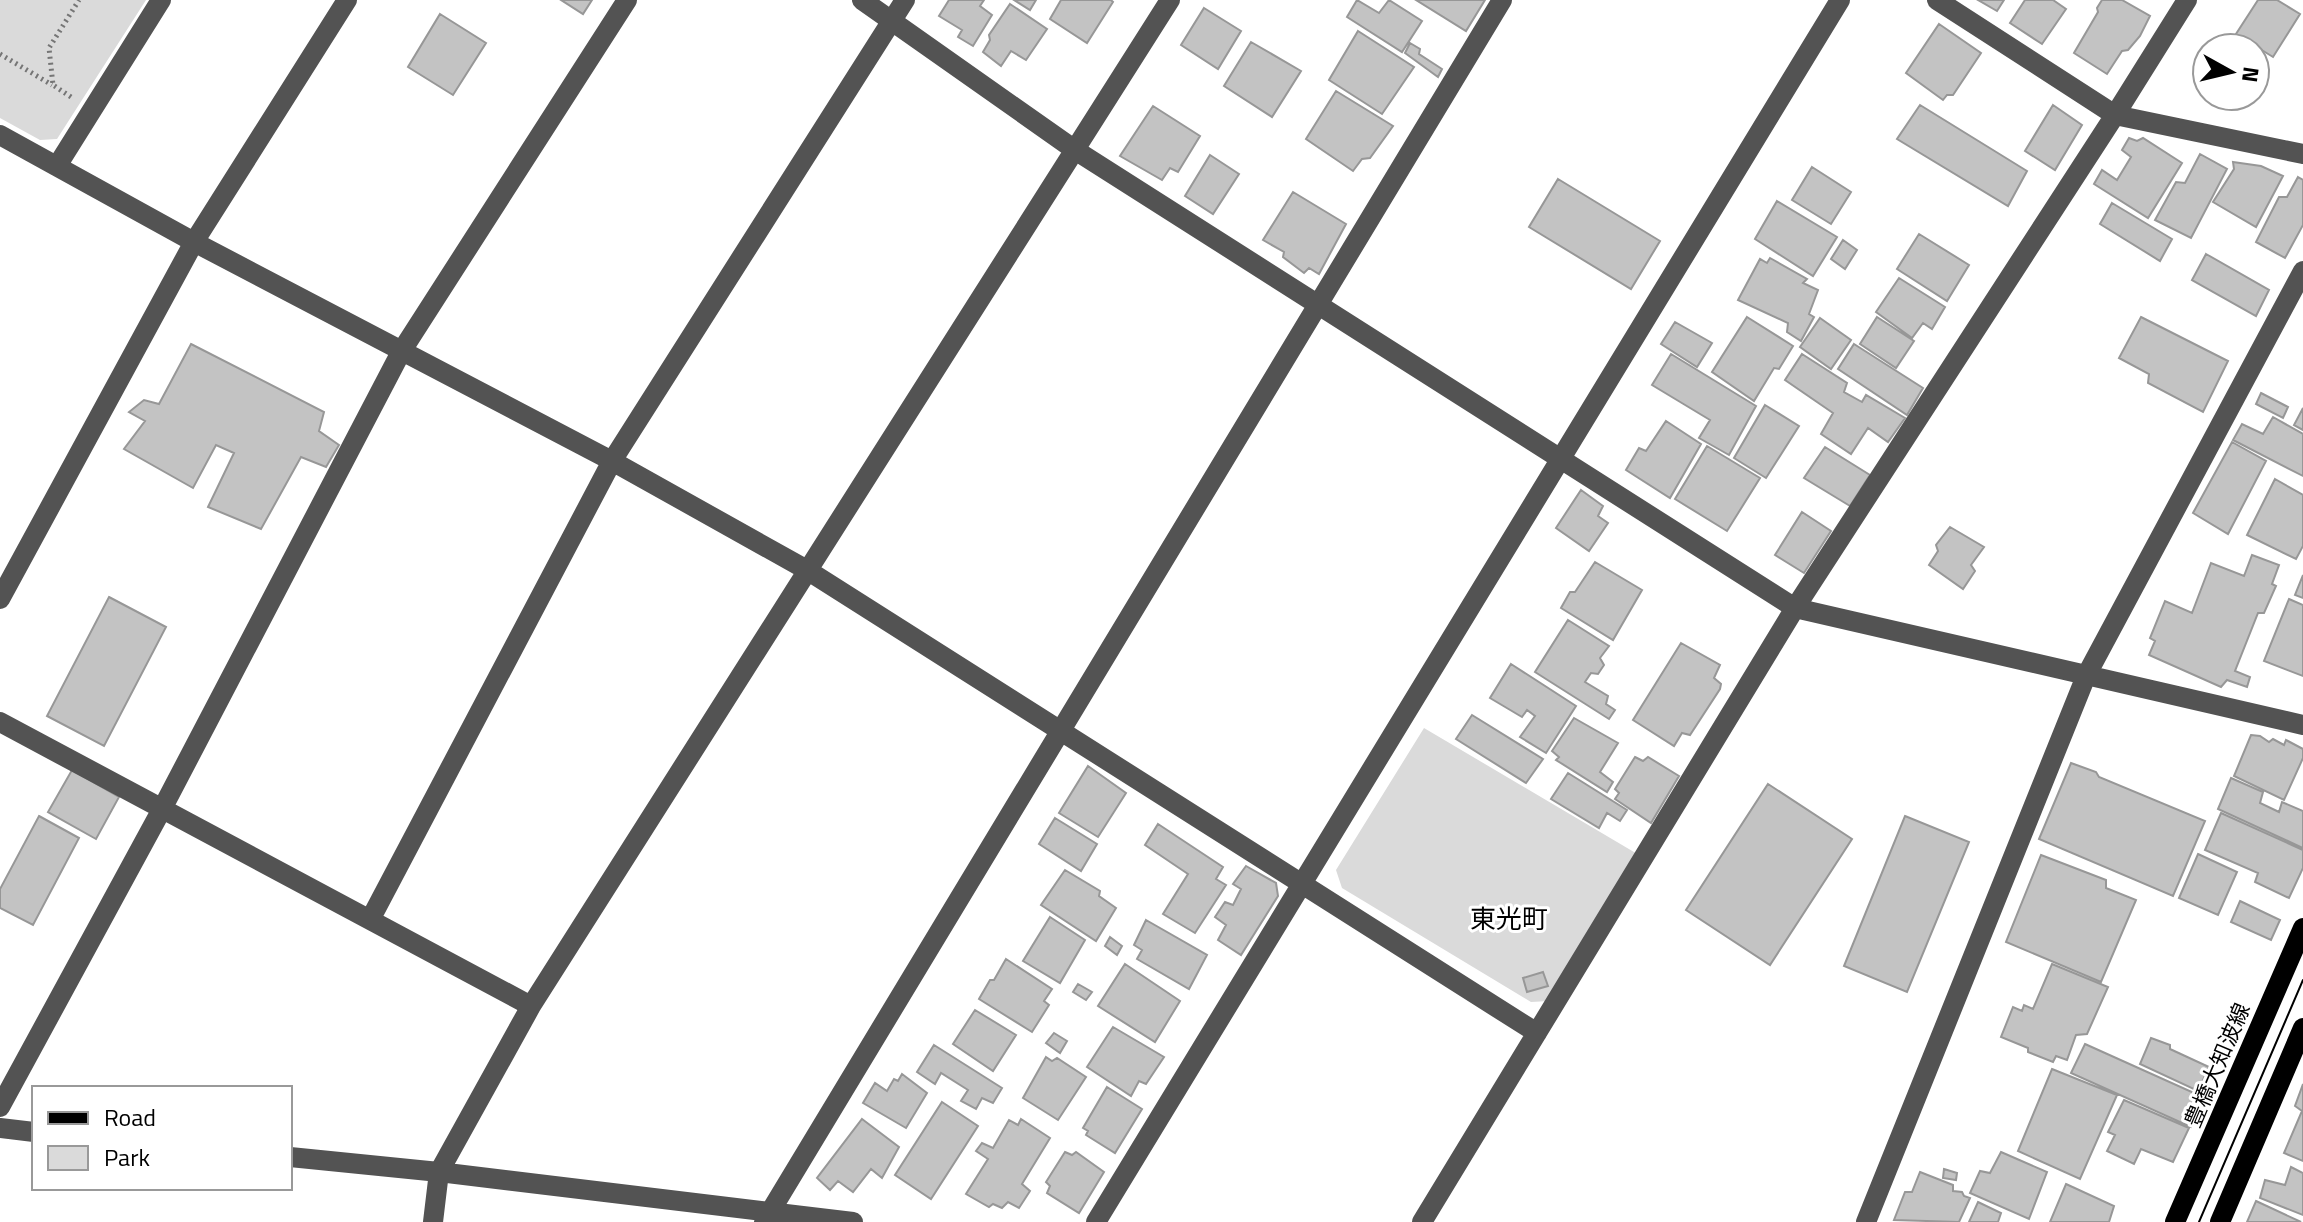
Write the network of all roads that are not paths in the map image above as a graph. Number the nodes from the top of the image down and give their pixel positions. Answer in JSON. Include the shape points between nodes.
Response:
{"nodes":[{"id":1,"x":161,"y":0,"type":"edge"},
{"id":2,"x":347,"y":0,"type":"edge"},
{"id":3,"x":627,"y":0,"type":"edge"},
{"id":4,"x":862,"y":0,"type":"edge"},
{"id":5,"x":905,"y":0,"type":"edge"},
{"id":6,"x":1170,"y":0,"type":"edge"},
{"id":7,"x":1502,"y":0,"type":"edge"},
{"id":8,"x":1840,"y":0,"type":"edge"},
{"id":9,"x":1937,"y":0,"type":"edge"},
{"id":10,"x":2187,"y":0,"type":"edge"},
{"id":11,"x":892,"y":20,"type":"junction"},
{"id":12,"x":2115,"y":115,"type":"junction"},
{"id":13,"x":0,"y":135,"type":"edge"},
{"id":14,"x":1075,"y":150,"type":"junction"},
{"id":15,"x":2303,"y":154,"type":"edge"},
{"id":16,"x":57,"y":166,"type":"junction"},
{"id":17,"x":194,"y":242,"type":"junction"},
{"id":18,"x":2303,"y":271,"type":"edge"},
{"id":19,"x":1318,"y":304,"type":"junction"},
{"id":20,"x":401,"y":352,"type":"junction"},
{"id":21,"x":1560,"y":459,"type":"junction"},
{"id":22,"x":612,"y":461,"type":"junction"},
{"id":23,"x":807,"y":570,"type":"junction"},
{"id":24,"x":0,"y":599,"type":"edge"},
{"id":25,"x":1795,"y":608,"type":"junction"},
{"id":26,"x":2086,"y":676,"type":"junction"},
{"id":27,"x":0,"y":722,"type":"edge"},
{"id":28,"x":2303,"y":725,"type":"edge"},
{"id":29,"x":1060,"y":731,"type":"junction"},
{"id":30,"x":162,"y":809,"type":"junction"},
{"id":31,"x":1302,"y":884,"type":"junction"},
{"id":32,"x":371,"y":918,"type":"junction"},
{"id":33,"x":2303,"y":928,"type":"edge"},
{"id":34,"x":531,"y":1006,"type":"junction"},
{"id":35,"x":2303,"y":1028,"type":"edge"},
{"id":36,"x":1537,"y":1033,"type":"junction"},
{"id":37,"x":0,"y":1107,"type":"edge"},
{"id":38,"x":0,"y":1128,"type":"edge"},
{"id":39,"x":32,"y":1132,"type":"edge"},
{"id":40,"x":292,"y":1157,"type":"edge"},
{"id":41,"x":439,"y":1172,"type":"junction"},
{"id":42,"x":766,"y":1218,"type":"edge"},
{"id":43,"x":433,"y":1222,"type":"edge"},
{"id":44,"x":853,"y":1222,"type":"edge"},
{"id":45,"x":1096,"y":1222,"type":"edge"},
{"id":46,"x":1422,"y":1222,"type":"edge"},
{"id":47,"x":1866,"y":1222,"type":"edge"},
{"id":48,"x":2175,"y":1222,"type":"edge"},
{"id":49,"x":2220,"y":1222,"type":"edge"}],
"edges":[{"from":1,"to":16,"type":"street"},
{"from":2,"to":17,"type":"street"},
{"from":3,"to":20,"type":"street"},
{"from":4,"to":11,"type":"street"},
{"from":5,"to":11,"type":"street"},
{"from":6,"to":14,"type":"street"},
{"from":7,"to":19,"type":"street"},
{"from":8,"to":21,"type":"street"},
{"from":9,"to":12,"type":"street"},
{"from":10,"to":12,"type":"street"},
{"from":11,"to":14,"type":"street"},
{"from":11,"to":22,"type":"street"},
{"from":12,"to":15,"type":"street"},
{"from":12,"to":25,"type":"street"},
{"from":13,"to":16,"type":"street"},
{"from":14,"to":19,"type":"street"},
{"from":14,"to":23,"type":"street"},
{"from":16,"to":17,"type":"street"},
{"from":17,"to":20,"type":"street"},
{"from":17,"to":24,"type":"street"},
{"from":18,"to":26,"type":"street"},
{"from":19,"to":21,"type":"street"},
{"from":19,"to":29,"type":"street"},
{"from":20,"to":22,"type":"street"},
{"from":20,"to":30,"type":"street"},
{"from":21,"to":25,"type":"street"},
{"from":21,"to":31,"type":"street"},
{"from":22,"to":23,"type":"street"},
{"from":22,"to":32,"type":"street"},
{"from":23,"to":29,"type":"street"},
{"from":23,"to":34,"type":"street"},
{"from":25,"to":26,"type":"street"},
{"from":25,"to":36,"type":"street"},
{"from":26,"to":28,"type":"street"},
{"from":26,"to":47,"type":"street"},
{"from":27,"to":30,"type":"street"},
{"from":29,"to":31,"type":"street"},
{"from":29,"to":42,"type":"street"},
{"from":30,"to":32,"type":"street"},
{"from":30,"to":37,"type":"street"},
{"from":31,"to":36,"type":"street"},
{"from":31,"to":45,"type":"street"},
{"from":32,"to":34,"type":"street"},
{"from":33,"to":48,"type":"main road","name":"豊橋大知波線"},
{"from":34,"to":41,"type":"street"},
{"from":35,"to":49,"type":"main road"},
{"from":36,"to":46,"type":"street"},
{"from":38,"to":39,"type":"street"},
{"from":40,"to":41,"type":"street"},
{"from":41,"to":42,"type":"street"},
{"from":41,"to":43,"type":"street"},
{"from":42,"to":44,"type":"street"}]}
